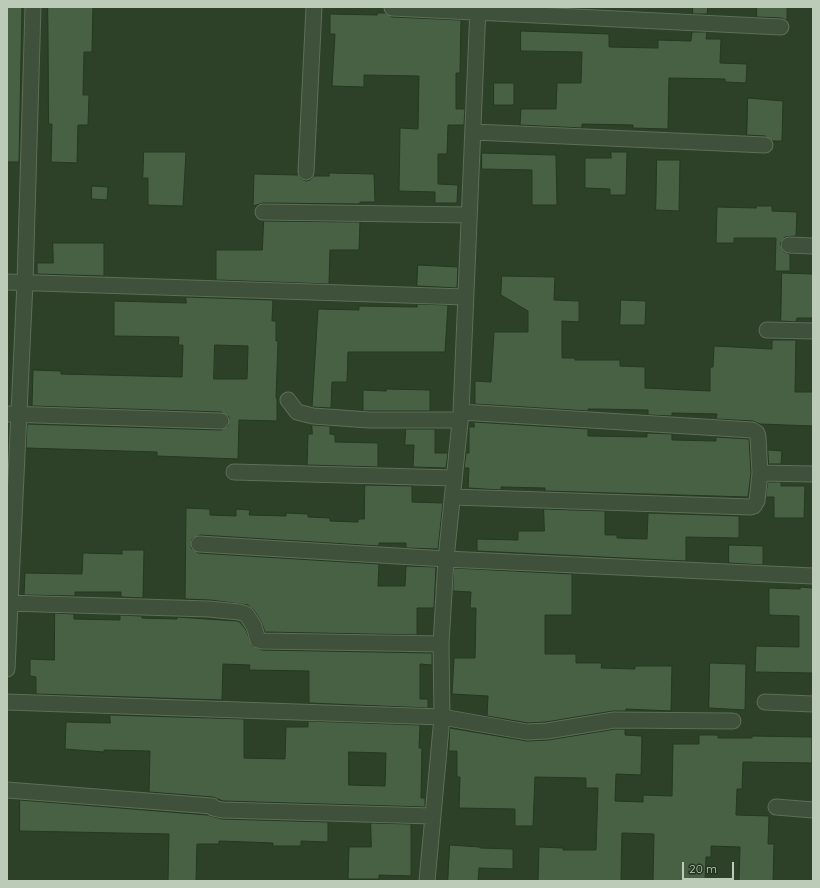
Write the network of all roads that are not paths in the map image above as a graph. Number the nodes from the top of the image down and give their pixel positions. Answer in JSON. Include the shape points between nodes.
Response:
{"nodes":[{"id":1,"x":33,"y":7,"type":"edge"},
{"id":2,"x":314,"y":7,"type":"edge"},
{"id":3,"x":392,"y":8,"type":"dead end"},
{"id":4,"x":478,"y":9,"type":"edge"},
{"id":5,"x":781,"y":27,"type":"dead end"},
{"id":6,"x":474,"y":132,"type":"junction"},
{"id":7,"x":765,"y":146,"type":"dead end"},
{"id":8,"x":306,"y":172,"type":"dead end"},
{"id":9,"x":263,"y":212,"type":"dead end"},
{"id":10,"x":469,"y":215,"type":"junction"},
{"id":11,"x":789,"y":246,"type":"dead end"},
{"id":12,"x":813,"y":246,"type":"edge"},
{"id":13,"x":7,"y":282,"type":"edge"},
{"id":14,"x":25,"y":283,"type":"junction"},
{"id":15,"x":465,"y":297,"type":"junction"},
{"id":16,"x":767,"y":330,"type":"dead end"},
{"id":17,"x":813,"y":331,"type":"edge"},
{"id":18,"x":288,"y":400,"type":"dead end"},
{"id":19,"x":12,"y":414,"type":"edge"},
{"id":20,"x":460,"y":416,"type":"junction"},
{"id":21,"x":221,"y":421,"type":"dead end"},
{"id":22,"x":234,"y":472,"type":"dead end"},
{"id":23,"x":760,"y":474,"type":"junction"},
{"id":24,"x":813,"y":474,"type":"edge"},
{"id":25,"x":454,"y":478,"type":"junction"},
{"id":26,"x":453,"y":497,"type":"junction"},
{"id":27,"x":199,"y":544,"type":"dead end"},
{"id":28,"x":446,"y":559,"type":"junction"},
{"id":29,"x":813,"y":576,"type":"edge"},
{"id":30,"x":8,"y":603,"type":"edge"},
{"id":31,"x":440,"y":644,"type":"junction"},
{"id":32,"x":7,"y":669,"type":"edge"},
{"id":33,"x":7,"y":702,"type":"edge"},
{"id":34,"x":765,"y":702,"type":"dead end"},
{"id":35,"x":813,"y":704,"type":"edge"},
{"id":36,"x":442,"y":717,"type":"junction"},
{"id":37,"x":733,"y":721,"type":"dead end"},
{"id":38,"x":7,"y":790,"type":"edge"},
{"id":39,"x":776,"y":807,"type":"dead end"},
{"id":40,"x":813,"y":810,"type":"edge"},
{"id":41,"x":433,"y":816,"type":"junction"},
{"id":42,"x":426,"y":881,"type":"edge"}],
"edges":[{"from":1,"to":14,"type":"street"},
{"from":2,"to":8,"type":"street"},
{"from":3,"to":4,"type":"street"},
{"from":4,"to":5,"type":"street"},
{"from":4,"to":6,"type":"street"},
{"from":6,"to":7,"type":"street"},
{"from":6,"to":10,"type":"street"},
{"from":9,"to":10,"type":"street"},
{"from":10,"to":15,"type":"street"},
{"from":11,"to":12,"type":"street"},
{"from":13,"to":14,"type":"street"},
{"from":14,"to":15,"type":"street"},
{"from":14,"to":19,"type":"street"},
{"from":15,"to":20,"type":"street"},
{"from":16,"to":17,"type":"street"},
{"from":18,"to":20,"type":"street","via":[[297,412],[320,417],[409,420]]},
{"from":19,"to":21,"type":"street"},
{"from":19,"to":30,"type":"street"},
{"from":20,"to":23,"type":"street","via":[[752,430],[758,437]]},
{"from":20,"to":25,"type":"street"},
{"from":22,"to":25,"type":"street"},
{"from":23,"to":24,"type":"street"},
{"from":23,"to":26,"type":"street","via":[[757,502],[751,507]]},
{"from":25,"to":26,"type":"street"},
{"from":26,"to":28,"type":"street"},
{"from":27,"to":28,"type":"street"},
{"from":28,"to":29,"type":"street"},
{"from":28,"to":31,"type":"street"},
{"from":30,"to":31,"type":"street","via":[[239,612],[250,618],[256,637],[262,641]]},
{"from":30,"to":32,"type":"street"},
{"from":31,"to":36,"type":"street"},
{"from":33,"to":36,"type":"street"},
{"from":34,"to":35,"type":"street"},
{"from":36,"to":37,"type":"street","via":[[527,732],[614,720]]},
{"from":36,"to":41,"type":"street"},
{"from":38,"to":41,"type":"street","via":[[212,806],[222,810]]},
{"from":39,"to":40,"type":"street"},
{"from":41,"to":42,"type":"street"}]}
